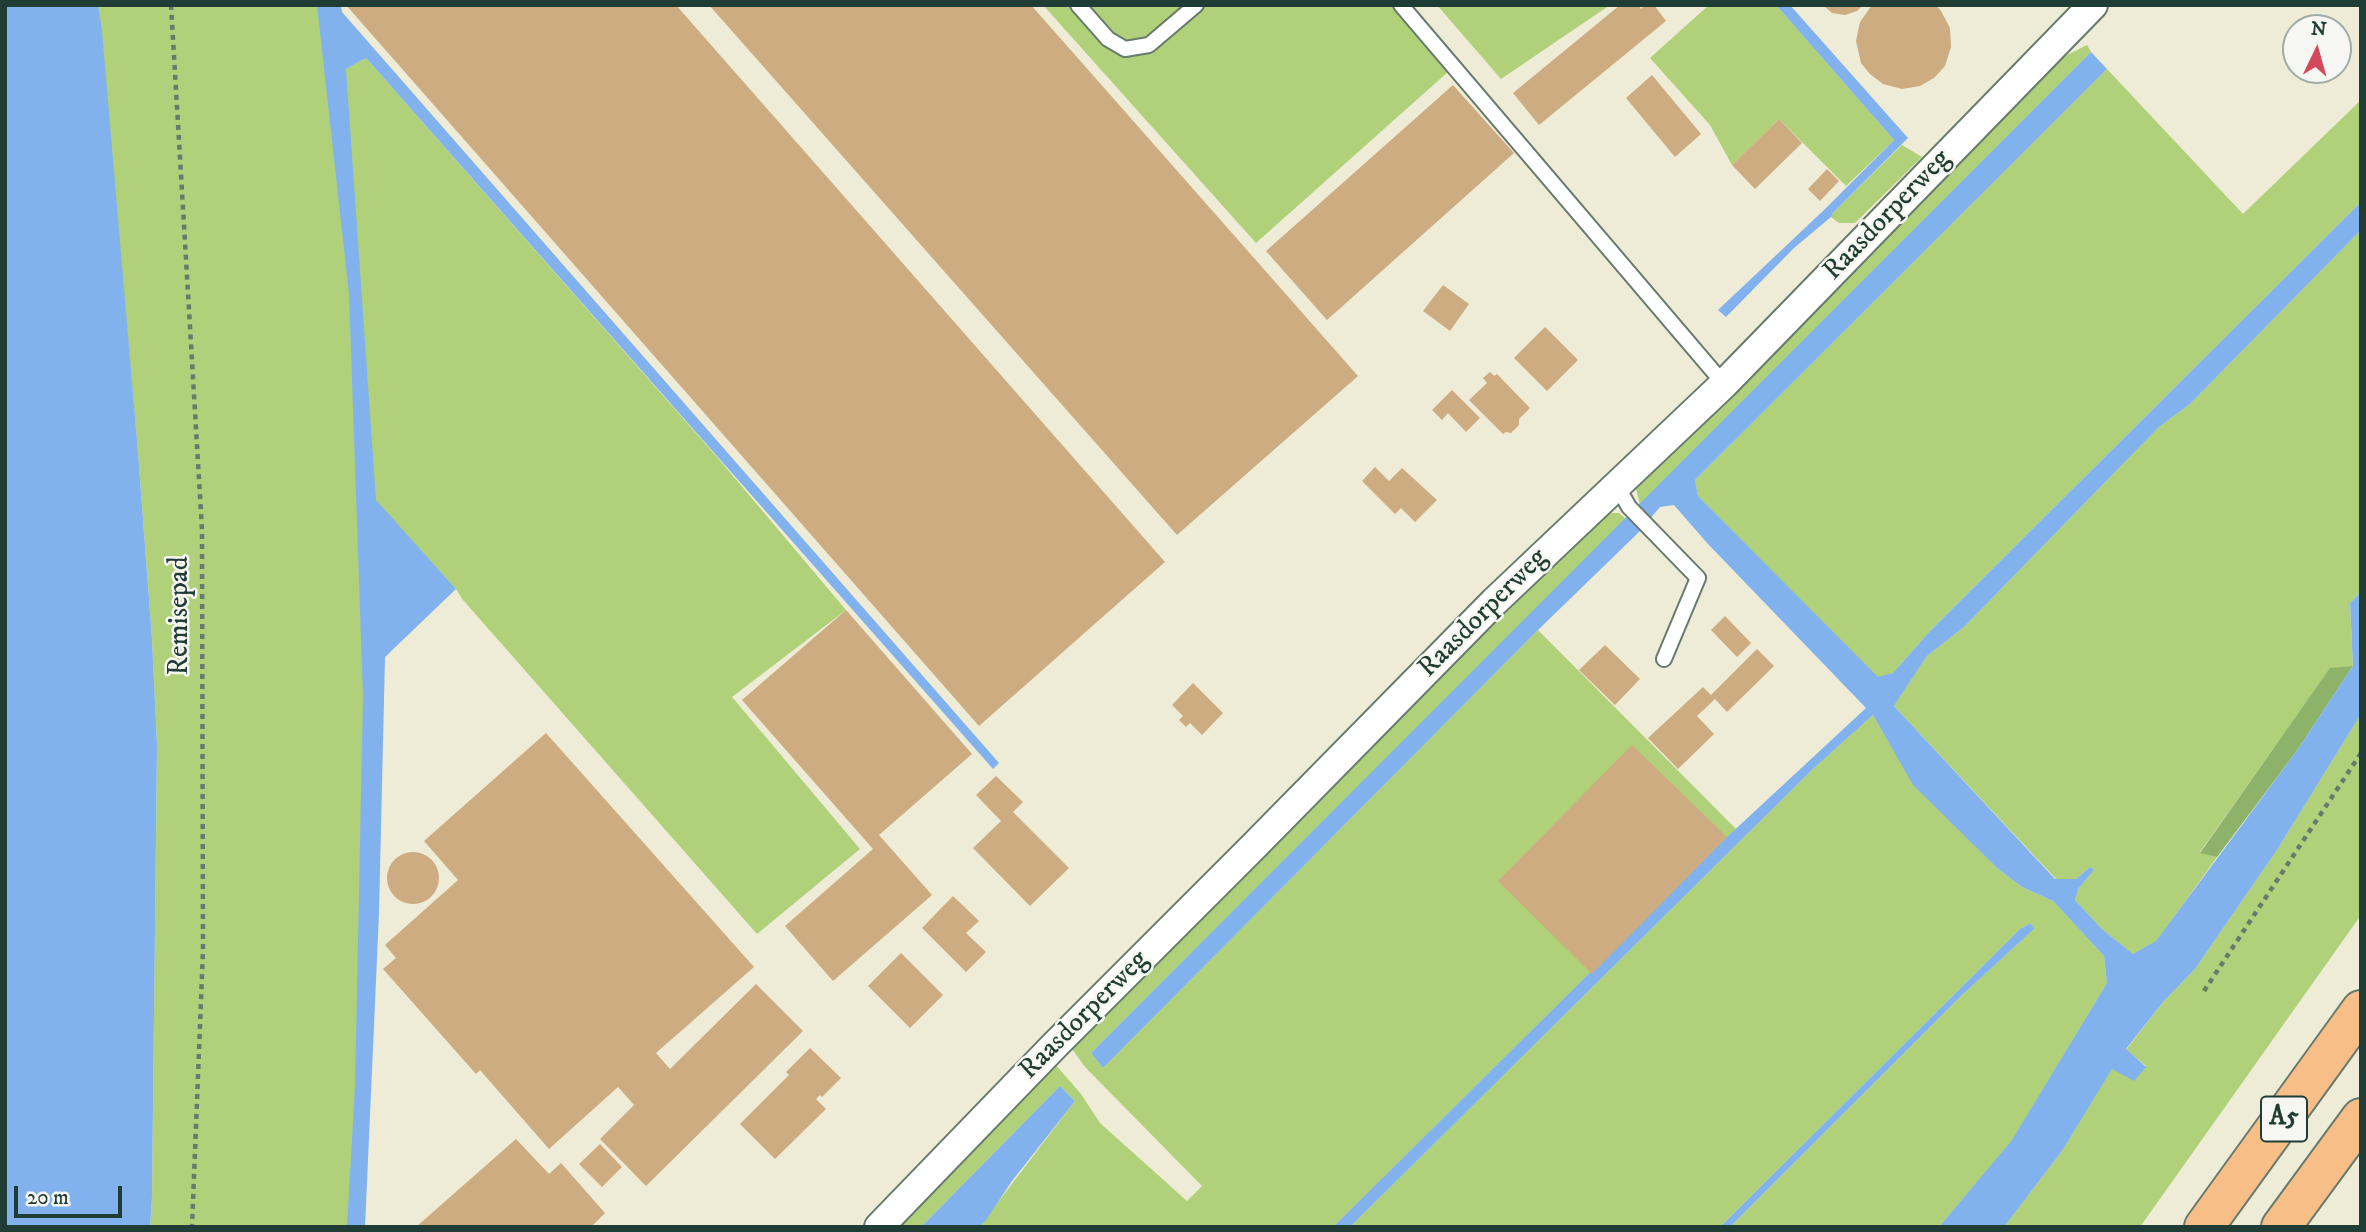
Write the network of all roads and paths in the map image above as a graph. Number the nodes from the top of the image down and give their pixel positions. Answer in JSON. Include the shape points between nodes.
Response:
{"nodes":[{"id":1,"x":171,"y":5,"type":"edge"},
{"id":2,"x":1078,"y":5,"type":"edge"},
{"id":3,"x":1196,"y":5,"type":"edge"},
{"id":4,"x":1401,"y":5,"type":"edge"},
{"id":5,"x":2093,"y":5,"type":"edge"},
{"id":6,"x":1724,"y":384,"type":"junction"},
{"id":7,"x":1623,"y":496,"type":"junction"},
{"id":8,"x":1664,"y":660,"type":"dead end"},
{"id":9,"x":2361,"y":753,"type":"edge"},
{"id":10,"x":2204,"y":991,"type":"dead end"},
{"id":11,"x":2361,"y":1010,"type":"edge"},
{"id":12,"x":2361,"y":1118,"type":"edge"},
{"id":13,"x":192,"y":1227,"type":"edge"},
{"id":14,"x":879,"y":1227,"type":"edge"},
{"id":15,"x":2204,"y":1227,"type":"edge"},
{"id":16,"x":2281,"y":1227,"type":"edge"}],
"edges":[{"from":1,"to":13,"type":"path","name":"Remisepad","via":[[202,530],[203,950]]},
{"from":2,"to":3,"type":"lane","via":[[1108,39],[1125,49],[1149,45]]},
{"from":4,"to":6,"type":"lane"},
{"from":5,"to":6,"type":"street","name":"Raasdorperweg"},
{"from":6,"to":7,"type":"street","name":"Raasdorperweg"},
{"from":7,"to":8,"type":"lane","via":[[1698,578]]},
{"from":7,"to":14,"type":"street","name":"Raasdorperweg","via":[[1494,602]]},
{"from":9,"to":10,"type":"path"},
{"from":11,"to":15,"type":"highway","number":"A5"},
{"from":12,"to":16,"type":"highway","number":"A5"}]}
